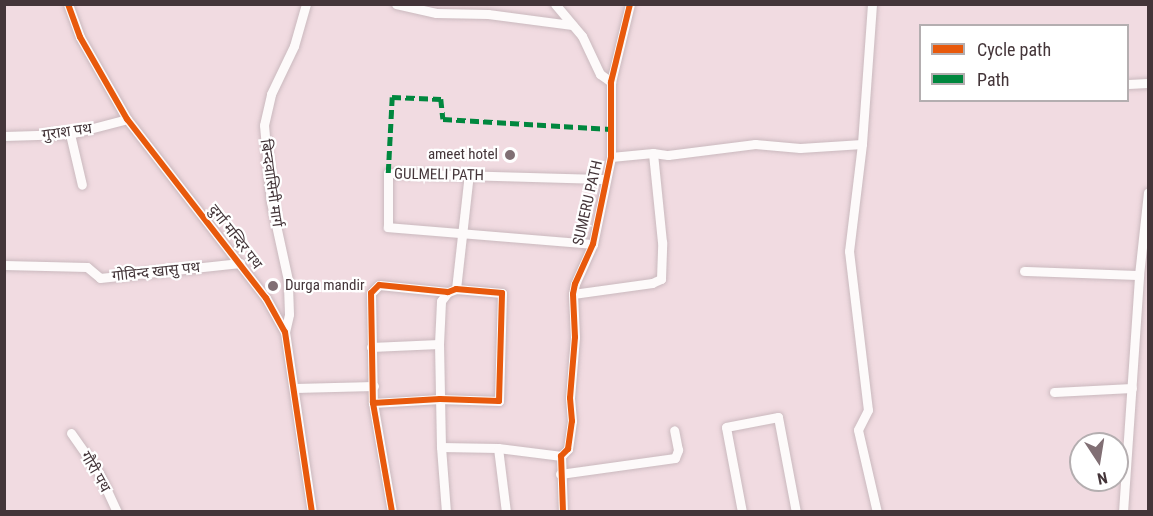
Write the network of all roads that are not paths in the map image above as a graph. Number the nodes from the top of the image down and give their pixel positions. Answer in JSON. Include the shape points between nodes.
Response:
{"nodes":[{"id":1,"x":68,"y":4,"type":"edge"},
{"id":2,"x":306,"y":4,"type":"edge"},
{"id":3,"x":396,"y":4,"type":"edge"},
{"id":4,"x":555,"y":4,"type":"edge"},
{"id":5,"x":630,"y":4,"type":"edge"},
{"id":6,"x":872,"y":4,"type":"edge"},
{"id":7,"x":572,"y":24,"type":"junction"},
{"id":8,"x":611,"y":82,"type":"junction"},
{"id":9,"x":1149,"y":83,"type":"edge"},
{"id":10,"x":1129,"y":84,"type":"edge"},
{"id":11,"x":127,"y":119,"type":"junction"},
{"id":12,"x":70,"y":134,"type":"junction"},
{"id":13,"x":4,"y":136,"type":"edge"},
{"id":14,"x":862,"y":144,"type":"junction"},
{"id":15,"x":652,"y":153,"type":"junction"},
{"id":16,"x":612,"y":157,"type":"junction"},
{"id":17,"x":469,"y":174,"type":"junction"},
{"id":18,"x":606,"y":179,"type":"junction"},
{"id":19,"x":81,"y":184,"type":"dead end"},
{"id":20,"x":1149,"y":192,"type":"edge"},
{"id":21,"x":462,"y":232,"type":"junction"},
{"id":22,"x":593,"y":243,"type":"junction"},
{"id":23,"x":240,"y":262,"type":"junction"},
{"id":24,"x":4,"y":265,"type":"edge"},
{"id":25,"x":1024,"y":271,"type":"dead end"},
{"id":26,"x":1139,"y":275,"type":"junction"},
{"id":27,"x":452,"y":290,"type":"junction"},
{"id":28,"x":573,"y":294,"type":"junction"},
{"id":29,"x":285,"y":332,"type":"junction"},
{"id":30,"x":439,"y":344,"type":"junction"},
{"id":31,"x":371,"y":347,"type":"junction"},
{"id":32,"x":374,"y":386,"type":"junction"},
{"id":33,"x":295,"y":388,"type":"junction"},
{"id":34,"x":1132,"y":388,"type":"junction"},
{"id":35,"x":1054,"y":392,"type":"dead end"},
{"id":36,"x":440,"y":399,"type":"junction"},
{"id":37,"x":373,"y":404,"type":"junction"},
{"id":38,"x":674,"y":430,"type":"dead end"},
{"id":39,"x":71,"y":434,"type":"dead end"},
{"id":40,"x":441,"y":447,"type":"junction"},
{"id":41,"x":498,"y":448,"type":"junction"},
{"id":42,"x":561,"y":456,"type":"junction"},
{"id":43,"x":560,"y":474,"type":"junction"},
{"id":44,"x":117,"y":512,"type":"edge"},
{"id":45,"x":312,"y":512,"type":"edge"},
{"id":46,"x":392,"y":512,"type":"edge"},
{"id":47,"x":446,"y":512,"type":"edge"},
{"id":48,"x":506,"y":512,"type":"edge"},
{"id":49,"x":563,"y":512,"type":"edge"},
{"id":50,"x":742,"y":512,"type":"edge"},
{"id":51,"x":796,"y":512,"type":"edge"},
{"id":52,"x":877,"y":512,"type":"edge"},
{"id":53,"x":1123,"y":512,"type":"edge"}],
"edges":[{"from":1,"to":11,"type":"street","name":"दुर्गा मन्दिर पथ","via":[[80,37]]},
{"from":2,"to":29,"type":"street","name":"बिन्दवासिनी मार्ग","via":[[294,46],[271,94],[264,125],[271,202],[289,295]]},
{"from":3,"to":7,"type":"street","via":[[436,13]]},
{"from":4,"to":7,"type":"street"},
{"from":5,"to":8,"type":"street","name":"SUMERU PATH"},
{"from":6,"to":14,"type":"street"},
{"from":7,"to":8,"type":"street","via":[[600,74]]},
{"from":8,"to":16,"type":"street","name":"SUMERU PATH"},
{"from":9,"to":10,"type":"street"},
{"from":11,"to":12,"type":"street","name":"गुराश पथ"},
{"from":11,"to":23,"type":"street","name":"दुर्गा मन्दिर पथ"},
{"from":12,"to":13,"type":"street","name":"गुराश पथ"},
{"from":12,"to":19,"type":"street"},
{"from":14,"to":15,"type":"street","via":[[800,148],[755,144],[668,155]]},
{"from":14,"to":52,"type":"street","via":[[849,251],[868,410],[858,430]]},
{"from":15,"to":16,"type":"street"},
{"from":15,"to":28,"type":"street","via":[[662,242],[661,279]]},
{"from":16,"to":18,"type":"street","name":"SUMERU PATH"},
{"from":17,"to":18,"type":"street","name":"GULMELI PATH"},
{"from":17,"to":21,"type":"street"},
{"from":17,"to":21,"type":"street","name":"GULMELI PATH","via":[[388,172],[388,228]]},
{"from":18,"to":22,"type":"street","name":"SUMERU PATH"},
{"from":20,"to":26,"type":"street"},
{"from":21,"to":22,"type":"street","name":"GULMELI PATH"},
{"from":21,"to":27,"type":"street"},
{"from":22,"to":28,"type":"street","name":"SUMERU PATH"},
{"from":23,"to":24,"type":"street","name":"गोविन्द खासु पथ","via":[[100,278],[87,267]]},
{"from":23,"to":29,"type":"street","name":"दुर्गा मन्दिर पथ"},
{"from":25,"to":26,"type":"street"},
{"from":26,"to":34,"type":"street"},
{"from":27,"to":30,"type":"street","via":[[441,301]]},
{"from":27,"to":31,"type":"street","via":[[379,285],[372,293]]},
{"from":27,"to":36,"type":"street","via":[[502,293],[499,400]]},
{"from":28,"to":42,"type":"street","name":"SUMERU PATH","via":[[572,421],[568,449]]},
{"from":29,"to":33,"type":"street","name":"दुर्गा मन्दिर पथ"},
{"from":30,"to":31,"type":"street"},
{"from":30,"to":36,"type":"street"},
{"from":31,"to":32,"type":"street"},
{"from":32,"to":33,"type":"street"},
{"from":32,"to":37,"type":"street"},
{"from":33,"to":45,"type":"street","name":"दुर्गा मन्दिर पथ"},
{"from":34,"to":35,"type":"street"},
{"from":34,"to":53,"type":"street"},
{"from":36,"to":37,"type":"street"},
{"from":36,"to":40,"type":"street"},
{"from":37,"to":46,"type":"street"},
{"from":38,"to":43,"type":"street","via":[[678,450],[675,458]]},
{"from":39,"to":44,"type":"street","name":"गौरी पथ","via":[[99,473]]},
{"from":40,"to":41,"type":"street"},
{"from":40,"to":47,"type":"street"},
{"from":41,"to":42,"type":"street"},
{"from":41,"to":48,"type":"street"},
{"from":42,"to":43,"type":"street","name":"SUMERU PATH"},
{"from":43,"to":49,"type":"street","name":"SUMERU PATH"},
{"from":50,"to":51,"type":"street","via":[[726,427],[778,417]]}]}
